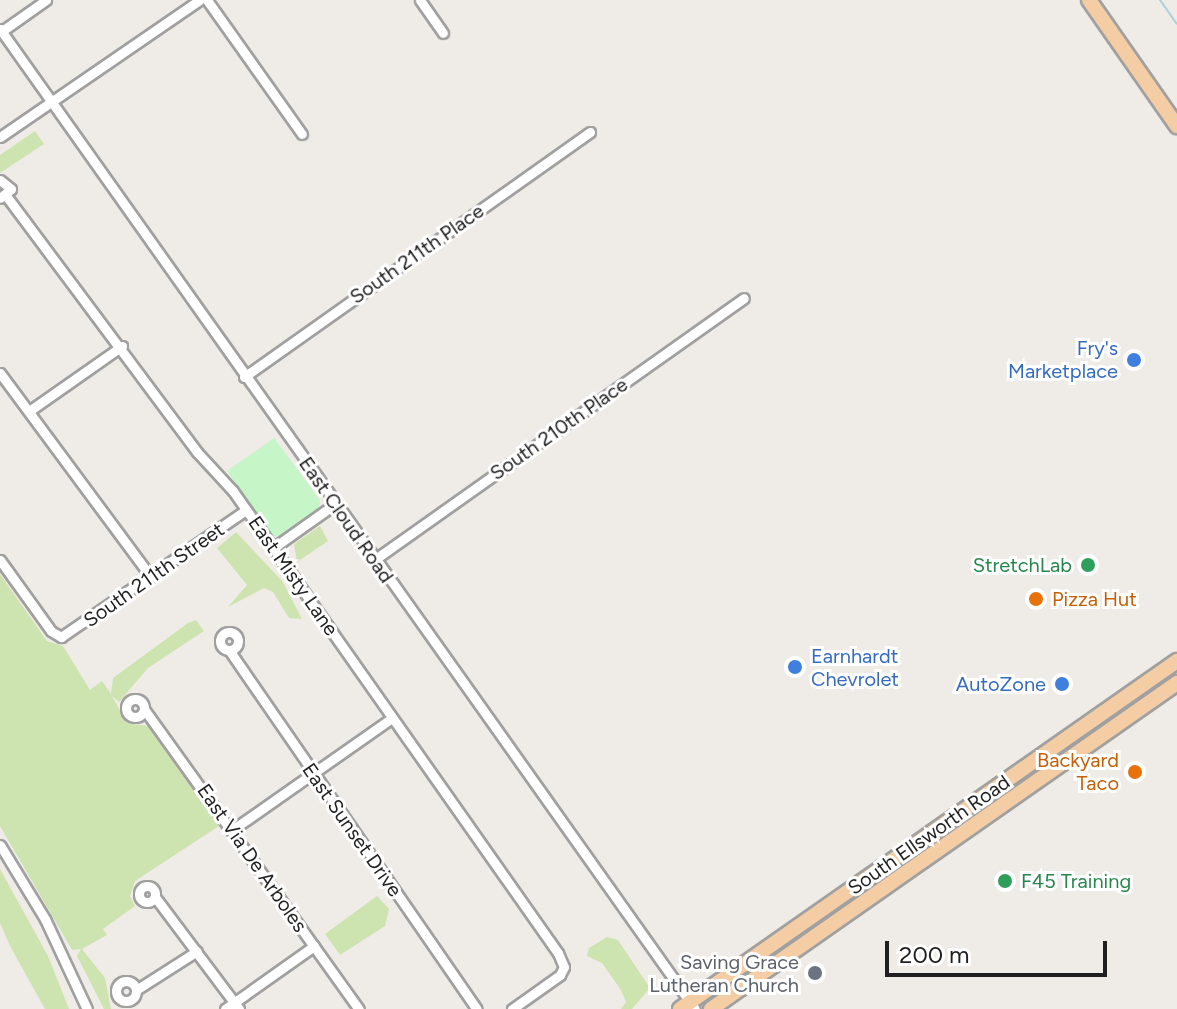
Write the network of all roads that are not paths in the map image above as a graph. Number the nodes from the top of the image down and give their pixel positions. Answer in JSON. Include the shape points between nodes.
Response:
{"nodes":[{"id":1,"x":46,"y":0,"type":"edge"},
{"id":2,"x":199,"y":0,"type":"edge"},
{"id":3,"x":207,"y":0,"type":"edge"},
{"id":4,"x":420,"y":0,"type":"edge"},
{"id":5,"x":1089,"y":0,"type":"edge"},
{"id":6,"x":1,"y":30,"type":"edge"},
{"id":7,"x":443,"y":33,"type":"dead end"},
{"id":8,"x":51,"y":101,"type":"junction"},
{"id":9,"x":1177,"y":126,"type":"edge"},
{"id":10,"x":590,"y":132,"type":"dead end"},
{"id":11,"x":302,"y":134,"type":"dead end"},
{"id":12,"x":0,"y":137,"type":"edge"},
{"id":13,"x":0,"y":180,"type":"edge"},
{"id":14,"x":3,"y":198,"type":"edge"},
{"id":15,"x":744,"y":298,"type":"dead end"},
{"id":16,"x":122,"y":346,"type":"junction"},
{"id":17,"x":0,"y":373,"type":"edge"},
{"id":18,"x":244,"y":377,"type":"junction"},
{"id":19,"x":32,"y":409,"type":"junction"},
{"id":20,"x":335,"y":504,"type":"junction"},
{"id":21,"x":246,"y":510,"type":"junction"},
{"id":22,"x":273,"y":548,"type":"junction"},
{"id":23,"x":0,"y":560,"type":"edge"},
{"id":24,"x":374,"y":560,"type":"junction"},
{"id":25,"x":151,"y":577,"type":"junction"},
{"id":26,"x":229,"y":650,"type":"dead end"},
{"id":27,"x":1177,"y":661,"type":"edge"},
{"id":28,"x":1177,"y":683,"type":"edge"},
{"id":29,"x":144,"y":709,"type":"dead end"},
{"id":30,"x":392,"y":718,"type":"junction"},
{"id":31,"x":1060,"y":743,"type":"junction"},
{"id":32,"x":1070,"y":758,"type":"junction"},
{"id":33,"x":312,"y":773,"type":"junction"},
{"id":34,"x":232,"y":830,"type":"junction"},
{"id":35,"x":0,"y":845,"type":"edge"},
{"id":36,"x":902,"y":854,"type":"junction"},
{"id":37,"x":914,"y":867,"type":"junction"},
{"id":38,"x":155,"y":897,"type":"dead end"},
{"id":39,"x":314,"y":946,"type":"junction"},
{"id":40,"x":197,"y":951,"type":"junction"},
{"id":41,"x":136,"y":990,"type":"dead end"},
{"id":42,"x":233,"y":1007,"type":"edge"},
{"id":43,"x":688,"y":1007,"type":"edge"},
{"id":44,"x":87,"y":1009,"type":"edge"},
{"id":45,"x":359,"y":1009,"type":"edge"},
{"id":46,"x":477,"y":1009,"type":"edge"},
{"id":47,"x":512,"y":1009,"type":"edge"},
{"id":48,"x":711,"y":1009,"type":"edge"}],
"edges":[{"from":1,"to":6,"type":"street"},
{"from":2,"to":8,"type":"street"},
{"from":3,"to":11,"type":"street"},
{"from":4,"to":7,"type":"street"},
{"from":5,"to":9,"type":"main road"},
{"from":6,"to":8,"type":"street","name":"East Cloud Road"},
{"from":8,"to":12,"type":"street"},
{"from":8,"to":18,"type":"street","name":"East Cloud Road"},
{"from":10,"to":18,"type":"street","name":"South 211th Place"},
{"from":13,"to":14,"type":"street","name":"East Misty Lane","via":[[10,186]]},
{"from":14,"to":16,"type":"street","name":"East Misty Lane"},
{"from":15,"to":24,"type":"street","name":"South 210th Place"},
{"from":16,"to":19,"type":"street"},
{"from":16,"to":21,"type":"street","name":"East Misty Lane","via":[[197,452]]},
{"from":17,"to":19,"type":"street"},
{"from":18,"to":20,"type":"street","name":"East Cloud Road"},
{"from":19,"to":25,"type":"street"},
{"from":20,"to":22,"type":"street"},
{"from":20,"to":24,"type":"street","name":"East Cloud Road"},
{"from":21,"to":22,"type":"street","name":"East Misty Lane"},
{"from":21,"to":25,"type":"street","name":"South 211th Street"},
{"from":22,"to":30,"type":"street","name":"East Misty Lane"},
{"from":23,"to":25,"type":"street","name":"South 211th Street","via":[[51,631],[61,637]]},
{"from":24,"to":43,"type":"street","name":"East Cloud Road"},
{"from":26,"to":33,"type":"street","name":"East Sunset Drive"},
{"from":27,"to":31,"type":"main road","name":"South Ellsworth Road"},
{"from":28,"to":32,"type":"main road","name":"South Ellsworth Road"},
{"from":29,"to":34,"type":"street","name":"East Via De Arboles"},
{"from":30,"to":33,"type":"street"},
{"from":30,"to":47,"type":"street","name":"East Misty Lane","via":[[564,967]]},
{"from":31,"to":32,"type":"main road"},
{"from":31,"to":36,"type":"main road","name":"South Ellsworth Road"},
{"from":32,"to":37,"type":"main road","name":"South Ellsworth Road"},
{"from":33,"to":34,"type":"street"},
{"from":33,"to":46,"type":"street","name":"East Sunset Drive"},
{"from":34,"to":39,"type":"street","name":"East Via De Arboles"},
{"from":35,"to":44,"type":"street","via":[[45,919]]},
{"from":36,"to":37,"type":"main road"},
{"from":36,"to":43,"type":"main road","name":"South Ellsworth Road"},
{"from":37,"to":48,"type":"main road","name":"South Ellsworth Road"},
{"from":38,"to":40,"type":"street"},
{"from":39,"to":42,"type":"street"},
{"from":39,"to":45,"type":"street","name":"East Via De Arboles"},
{"from":40,"to":41,"type":"street"},
{"from":40,"to":42,"type":"street"}]}
